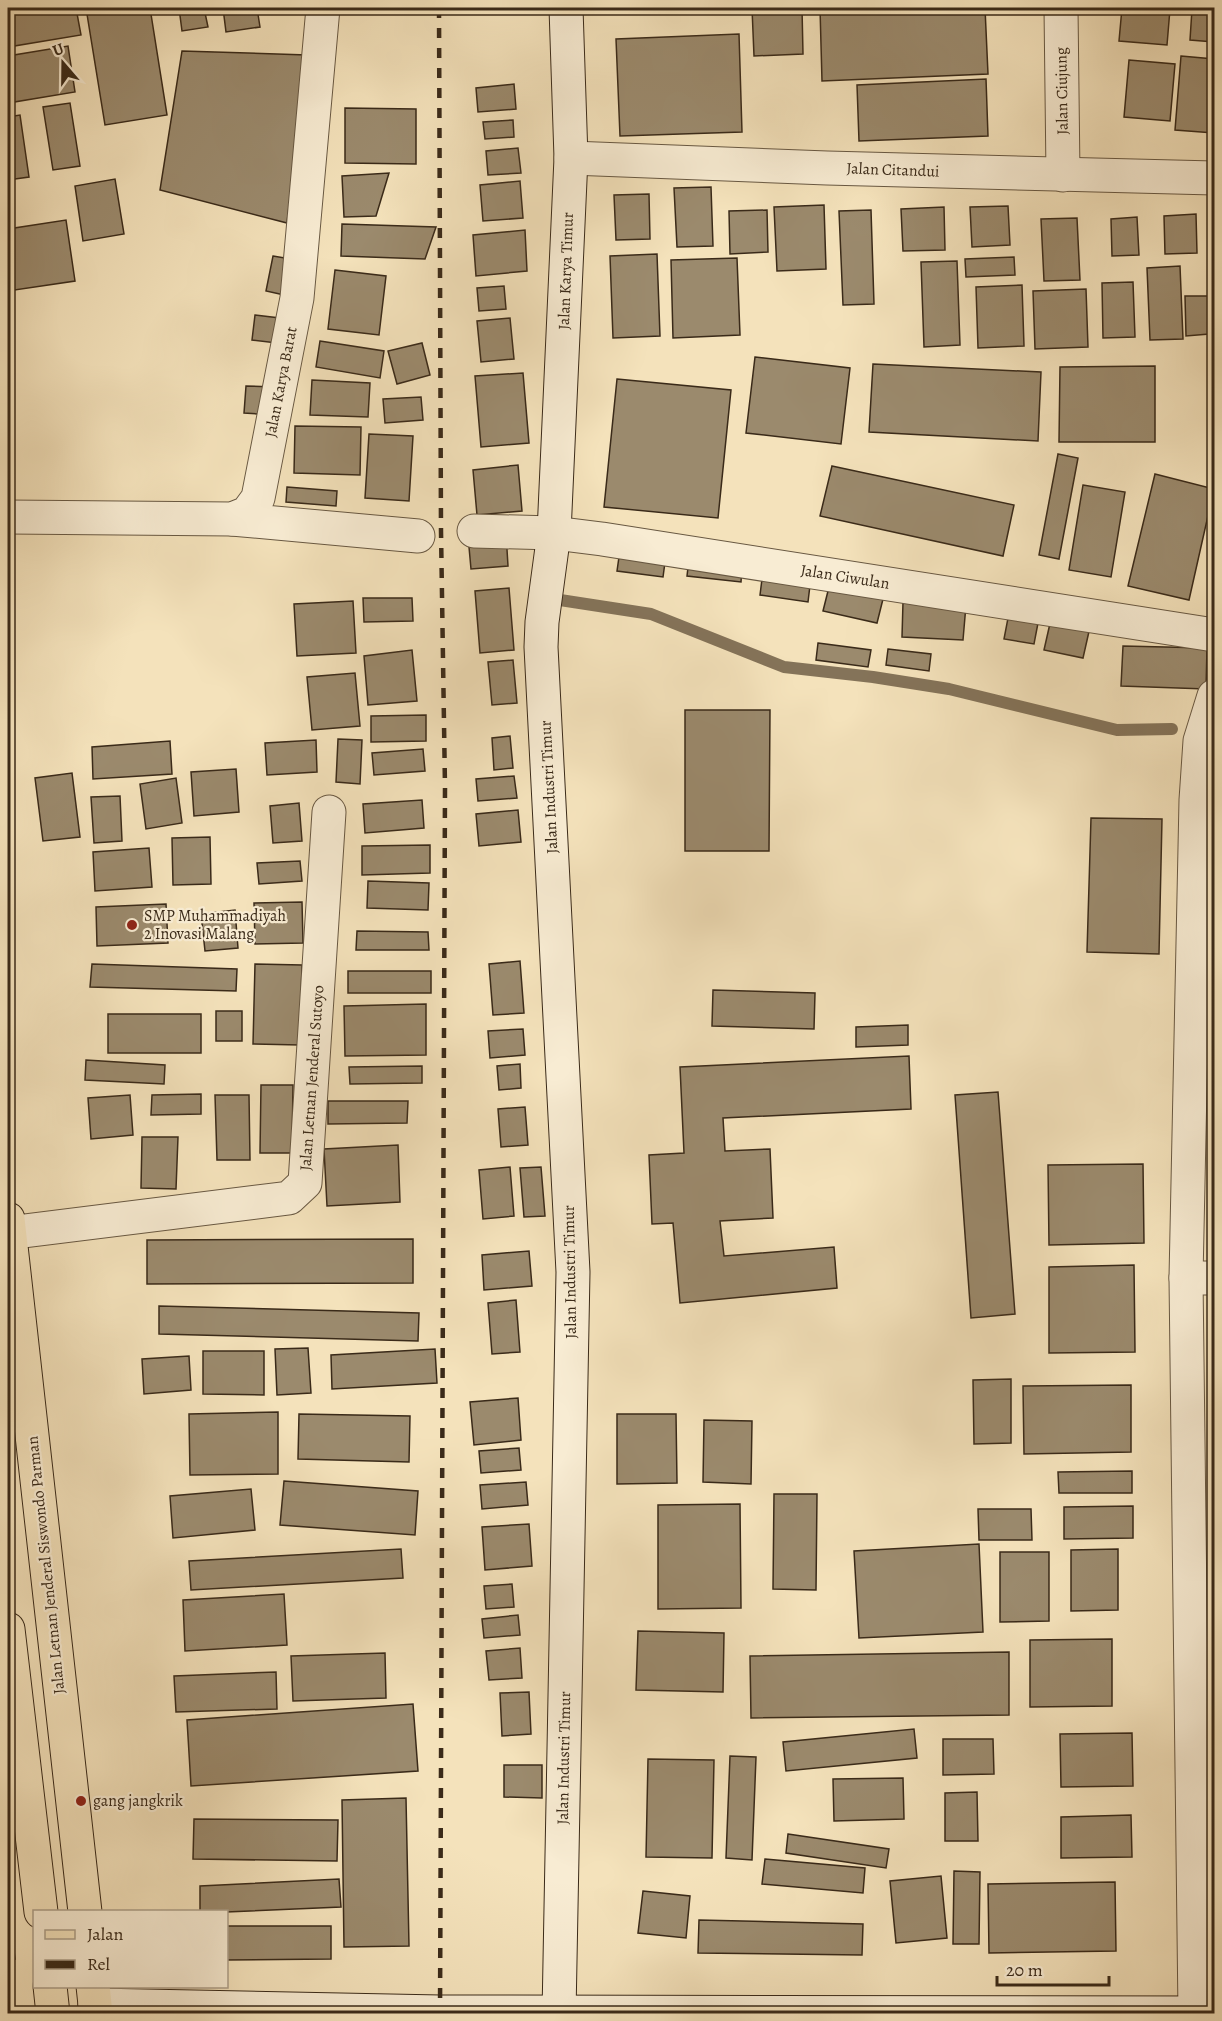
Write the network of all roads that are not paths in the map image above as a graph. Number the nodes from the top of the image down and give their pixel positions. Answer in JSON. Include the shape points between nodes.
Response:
{"nodes":[{"id":1,"x":322,"y":8,"type":"edge"},
{"id":2,"x":566,"y":8,"type":"edge"},
{"id":3,"x":1061,"y":8,"type":"edge"},
{"id":4,"x":571,"y":158,"type":"junction"},
{"id":5,"x":1062,"y":175,"type":"junction"},
{"id":6,"x":1215,"y":178,"type":"edge"},
{"id":7,"x":8,"y":517,"type":"edge"},
{"id":8,"x":232,"y":519,"type":"junction"},
{"id":9,"x":474,"y":531,"type":"dead end"},
{"id":10,"x":554,"y":533,"type":"junction"},
{"id":11,"x":418,"y":536,"type":"dead end"},
{"id":12,"x":1215,"y":634,"type":"edge"},
{"id":13,"x":1215,"y":696,"type":"edge"},
{"id":14,"x":1205,"y":800,"type":"edge"},
{"id":15,"x":329,"y":812,"type":"dead end"},
{"id":16,"x":8,"y":1228,"type":"edge"},
{"id":17,"x":1200,"y":1278,"type":"edge"},
{"id":18,"x":18,"y":1410,"type":"edge"},
{"id":19,"x":8,"y":1629,"type":"edge"},
{"id":20,"x":41,"y":1910,"type":"edge"},
{"id":21,"x":85,"y":1910,"type":"edge"},
{"id":22,"x":50,"y":1988,"type":"edge"},
{"id":23,"x":95,"y":2002,"type":"edge"},
{"id":24,"x":53,"y":2013,"type":"edge"},
{"id":25,"x":559,"y":2013,"type":"edge"},
{"id":26,"x":1195,"y":2013,"type":"edge"},
{"id":27,"x":1215,"y":2013,"type":"edge"}],
"edges":[{"from":1,"to":8,"type":"street","name":"Jalan Karya Barat","via":[[297,298],[258,498],[248,513]]},
{"from":2,"to":4,"type":"street","name":"Jalan Karya Timur"},
{"from":3,"to":5,"type":"street","name":"Jalan Ciujung"},
{"from":4,"to":5,"type":"street","name":"Jalan Citandui"},
{"from":4,"to":10,"type":"street","name":"Jalan Karya Timur"},
{"from":5,"to":6,"type":"street","name":"Jalan Citandui"},
{"from":7,"to":8,"type":"street"},
{"from":8,"to":11,"type":"street"},
{"from":9,"to":10,"type":"street","name":"Jalan Ciwulan"},
{"from":10,"to":12,"type":"street","name":"Jalan Ciwulan"},
{"from":10,"to":25,"type":"street","name":"Jalan Industri Timur","via":[[542,647],[573,1272]]},
{"from":13,"to":14,"type":"street","via":[[1200,741]]},
{"from":14,"to":17,"type":"street"},
{"from":15,"to":16,"type":"street","name":"Jalan Letnan Jenderal Sutoyo","via":[[305,1183],[289,1198]]},
{"from":16,"to":18,"type":"main road","name":"Jalan Letnan Jenderal Siswondo Parman"},
{"from":17,"to":26,"type":"street"},
{"from":18,"to":21,"type":"main road","name":"Jalan Letnan Jenderal Siswondo Parman"},
{"from":19,"to":20,"type":"main road"},
{"from":22,"to":24,"type":"main road"},
{"from":23,"to":25,"type":"street"},
{"from":25,"to":26,"type":"street"},
{"from":26,"to":27,"type":"street"}]}
